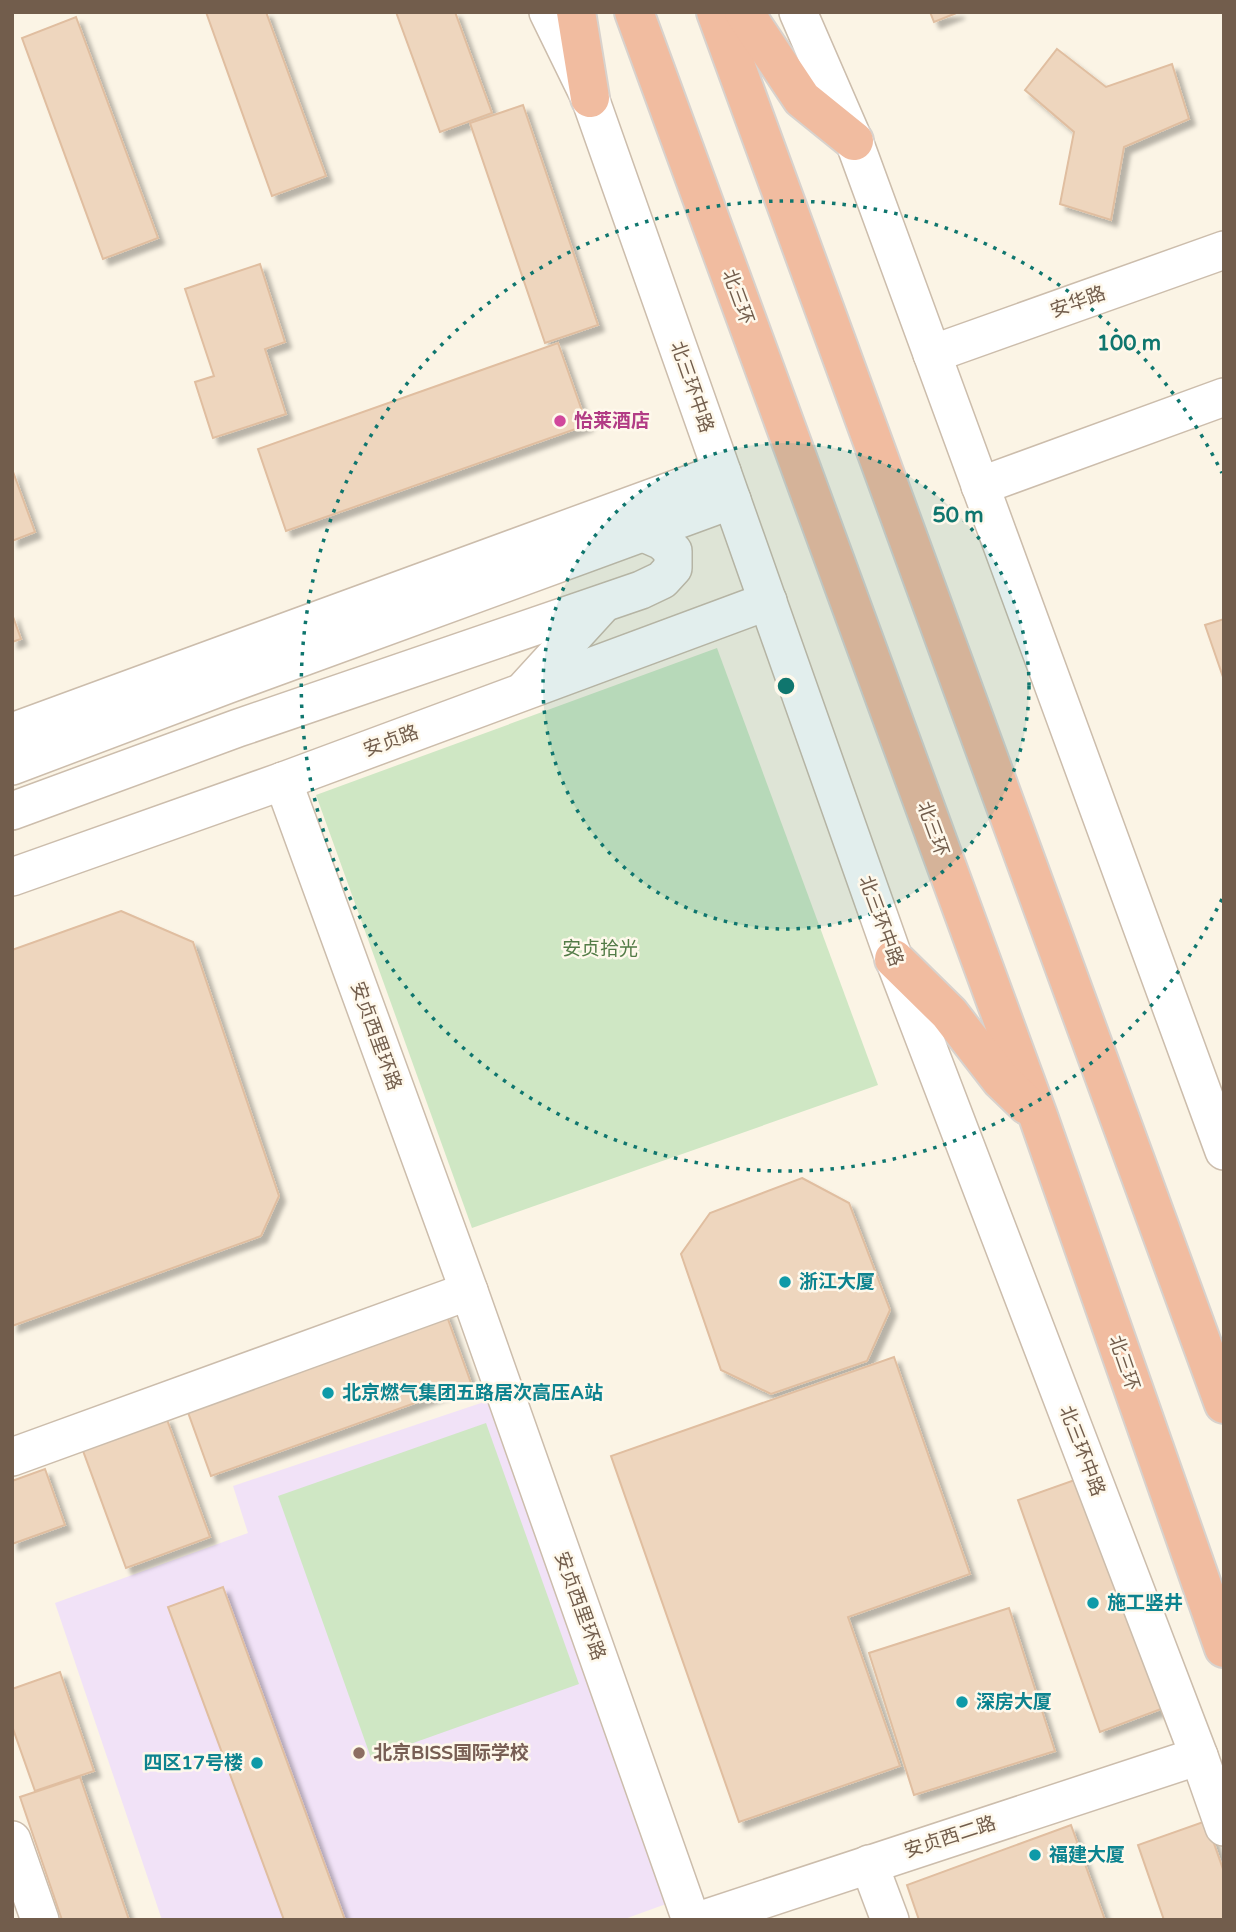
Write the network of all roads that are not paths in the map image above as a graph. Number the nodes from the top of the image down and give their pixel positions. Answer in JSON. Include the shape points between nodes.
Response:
{"nodes":[{"id":1,"x":548,"y":12,"type":"edge"},
{"id":2,"x":576,"y":12,"type":"edge"},
{"id":3,"x":634,"y":12,"type":"edge"},
{"id":4,"x":716,"y":12,"type":"edge"},
{"id":5,"x":744,"y":12,"type":"edge"},
{"id":6,"x":798,"y":12,"type":"edge"},
{"id":7,"x":590,"y":98,"type":"junction"},
{"id":8,"x":854,"y":141,"type":"junction"},
{"id":9,"x":1224,"y":250,"type":"edge"},
{"id":10,"x":932,"y":354,"type":"junction"},
{"id":11,"x":1224,"y":397,"type":"edge"},
{"id":12,"x":727,"y":486,"type":"junction"},
{"id":13,"x":980,"y":486,"type":"junction"},
{"id":14,"x":646,"y":534,"type":"junction"},
{"id":15,"x":768,"y":601,"type":"junction"},
{"id":16,"x":603,"y":603,"type":"junction"},
{"id":17,"x":523,"y":692,"type":"junction"},
{"id":18,"x":12,"y":732,"type":"edge"},
{"id":19,"x":12,"y":766,"type":"edge"},
{"id":20,"x":283,"y":781,"type":"junction"},
{"id":21,"x":12,"y":811,"type":"edge"},
{"id":22,"x":12,"y":847,"type":"edge"},
{"id":23,"x":58,"y":861,"type":"junction"},
{"id":24,"x":12,"y":877,"type":"edge"},
{"id":25,"x":894,"y":959,"type":"junction"},
{"id":26,"x":1038,"y":1115,"type":"junction"},
{"id":27,"x":1224,"y":1151,"type":"edge"},
{"id":28,"x":469,"y":1291,"type":"junction"},
{"id":29,"x":1224,"y":1404,"type":"edge"},
{"id":30,"x":12,"y":1457,"type":"edge"},
{"id":31,"x":1224,"y":1648,"type":"edge"},
{"id":32,"x":1199,"y":1756,"type":"junction"},
{"id":33,"x":1224,"y":1827,"type":"edge"},
{"id":34,"x":12,"y":1840,"type":"edge"},
{"id":35,"x":869,"y":1864,"type":"junction"},
{"id":36,"x":40,"y":1920,"type":"edge"},
{"id":37,"x":691,"y":1920,"type":"edge"},
{"id":38,"x":701,"y":1920,"type":"edge"},
{"id":39,"x":890,"y":1920,"type":"edge"}],
"edges":[{"from":1,"to":7,"type":"street","name":"北三环中路"},
{"from":2,"to":7,"type":"highway"},
{"from":3,"to":26,"type":"highway","name":"北三环"},
{"from":4,"to":29,"type":"highway"},
{"from":5,"to":8,"type":"highway","via":[[802,99]]},
{"from":6,"to":8,"type":"street"},
{"from":7,"to":12,"type":"street","name":"北三环中路"},
{"from":8,"to":10,"type":"street"},
{"from":9,"to":10,"type":"street","name":"安华路"},
{"from":10,"to":13,"type":"street"},
{"from":11,"to":13,"type":"street"},
{"from":12,"to":14,"type":"street"},
{"from":12,"to":15,"type":"street","name":"北三环中路"},
{"from":12,"to":18,"type":"street"},
{"from":13,"to":27,"type":"street"},
{"from":14,"to":16,"type":"street","via":[[673,551],[673,568],[662,580]]},
{"from":14,"to":19,"type":"street"},
{"from":15,"to":17,"type":"street","name":"安贞路"},
{"from":15,"to":25,"type":"street","name":"北三环中路"},
{"from":16,"to":17,"type":"street"},
{"from":16,"to":21,"type":"street"},
{"from":17,"to":20,"type":"street","name":"安贞路"},
{"from":20,"to":23,"type":"street","name":"安贞路"},
{"from":20,"to":28,"type":"street","name":"安贞西里环路"},
{"from":22,"to":23,"type":"street"},
{"from":23,"to":24,"type":"street","name":"安贞路"},
{"from":25,"to":26,"type":"highway","via":[[949,1013],[1001,1080]]},
{"from":25,"to":32,"type":"street","name":"北三环中路"},
{"from":26,"to":31,"type":"highway","name":"北三环"},
{"from":28,"to":30,"type":"street"},
{"from":28,"to":37,"type":"street","name":"安贞西里环路"},
{"from":32,"to":33,"type":"street","name":"北三环中路"},
{"from":32,"to":35,"type":"street","name":"安贞西二路"},
{"from":34,"to":36,"type":"street"},
{"from":35,"to":38,"type":"street","name":"安贞西二路"},
{"from":35,"to":39,"type":"street"}]}
